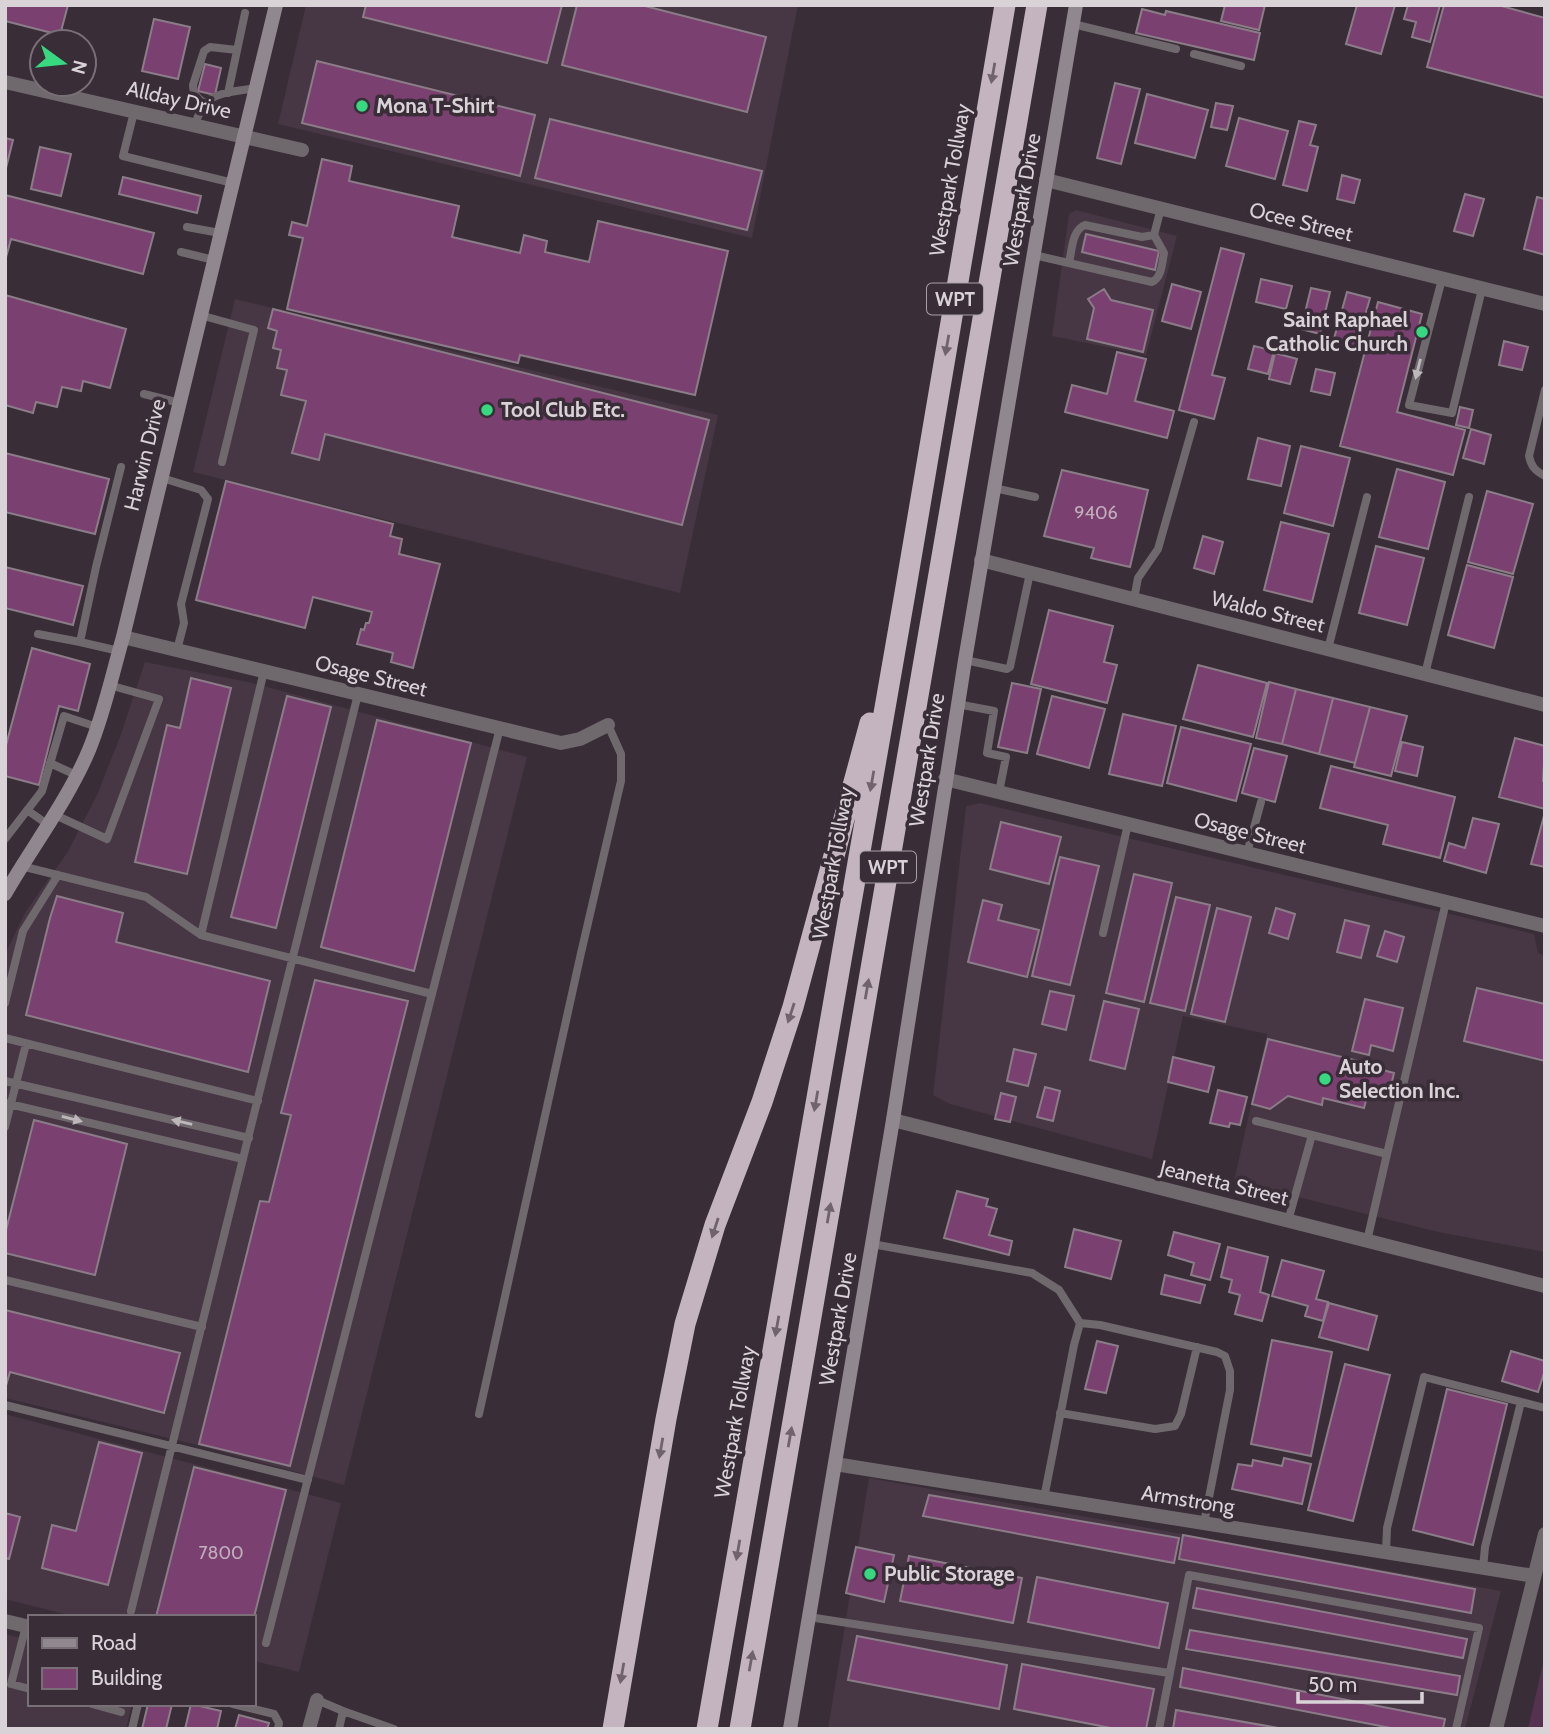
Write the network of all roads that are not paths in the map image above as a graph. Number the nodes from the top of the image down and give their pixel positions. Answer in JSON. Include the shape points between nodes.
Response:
{"nodes":[{"id":1,"x":276,"y":5,"type":"edge"},
{"id":2,"x":1005,"y":5,"type":"edge"},
{"id":3,"x":1037,"y":5,"type":"edge"},
{"id":4,"x":1076,"y":5,"type":"edge"},
{"id":5,"x":245,"y":13,"type":"dead end"},
{"id":6,"x":1073,"y":24,"type":"junction"},
{"id":7,"x":1176,"y":49,"type":"dead end"},
{"id":8,"x":237,"y":50,"type":"junction"},
{"id":9,"x":1194,"y":54,"type":"dead end"},
{"id":10,"x":1241,"y":66,"type":"dead end"},
{"id":11,"x":5,"y":82,"type":"edge"},
{"id":12,"x":256,"y":88,"type":"junction"},
{"id":13,"x":228,"y":93,"type":"junction"},
{"id":14,"x":205,"y":104,"type":"junction"},
{"id":15,"x":134,"y":112,"type":"junction"},
{"id":16,"x":194,"y":125,"type":"junction"},
{"id":17,"x":244,"y":137,"type":"junction"},
{"id":18,"x":302,"y":150,"type":"dead end"},
{"id":19,"x":1046,"y":180,"type":"junction"},
{"id":20,"x":233,"y":183,"type":"junction"},
{"id":21,"x":1160,"y":208,"type":"junction"},
{"id":22,"x":187,"y":227,"type":"dead end"},
{"id":23,"x":220,"y":233,"type":"junction"},
{"id":24,"x":1154,"y":235,"type":"junction"},
{"id":25,"x":181,"y":252,"type":"dead end"},
{"id":26,"x":1034,"y":255,"type":"junction"},
{"id":27,"x":214,"y":260,"type":"junction"},
{"id":28,"x":1069,"y":263,"type":"junction"},
{"id":29,"x":1441,"y":279,"type":"junction"},
{"id":30,"x":1482,"y":289,"type":"junction"},
{"id":31,"x":1545,"y":304,"type":"edge"},
{"id":32,"x":200,"y":314,"type":"junction"},
{"id":33,"x":1545,"y":390,"type":"edge"},
{"id":34,"x":144,"y":394,"type":"dead end"},
{"id":35,"x":180,"y":402,"type":"junction"},
{"id":36,"x":1194,"y":422,"type":"dead end"},
{"id":37,"x":222,"y":462,"type":"dead end"},
{"id":38,"x":121,"y":467,"type":"dead end"},
{"id":39,"x":1545,"y":477,"type":"edge"},
{"id":40,"x":162,"y":478,"type":"junction"},
{"id":41,"x":994,"y":488,"type":"junction"},
{"id":42,"x":1469,"y":496,"type":"dead end"},
{"id":43,"x":1035,"y":497,"type":"dead end"},
{"id":44,"x":1367,"y":497,"type":"dead end"},
{"id":45,"x":981,"y":560,"type":"junction"},
{"id":46,"x":1030,"y":572,"type":"junction"},
{"id":47,"x":905,"y":593,"type":"junction"},
{"id":48,"x":1134,"y":599,"type":"junction"},
{"id":49,"x":38,"y":634,"type":"dead end"},
{"id":50,"x":80,"y":642,"type":"junction"},
{"id":51,"x":121,"y":644,"type":"junction"},
{"id":52,"x":1328,"y":649,"type":"junction"},
{"id":53,"x":177,"y":650,"type":"junction"},
{"id":54,"x":965,"y":660,"type":"junction"},
{"id":55,"x":264,"y":671,"type":"junction"},
{"id":56,"x":1425,"y":674,"type":"junction"},
{"id":57,"x":109,"y":685,"type":"junction"},
{"id":58,"x":358,"y":694,"type":"junction"},
{"id":59,"x":957,"y":704,"type":"junction"},
{"id":60,"x":1545,"y":705,"type":"edge"},
{"id":61,"x":608,"y":725,"type":"joint"},
{"id":62,"x":97,"y":727,"type":"junction"},
{"id":63,"x":499,"y":728,"type":"junction"},
{"id":64,"x":50,"y":763,"type":"junction"},
{"id":65,"x":76,"y":775,"type":"junction"},
{"id":66,"x":945,"y":779,"type":"junction"},
{"id":67,"x":999,"y":792,"type":"junction"},
{"id":68,"x":1261,"y":802,"type":"dead end"},
{"id":69,"x":27,"y":810,"type":"junction"},
{"id":70,"x":50,"y":819,"type":"junction"},
{"id":71,"x":1128,"y":824,"type":"junction"},
{"id":72,"x":5,"y":839,"type":"edge"},
{"id":73,"x":1247,"y":853,"type":"junction"},
{"id":74,"x":21,"y":866,"type":"junction"},
{"id":75,"x":58,"y":875,"type":"junction"},
{"id":76,"x":5,"y":894,"type":"edge"},
{"id":77,"x":1446,"y":902,"type":"junction"},
{"id":78,"x":1545,"y":926,"type":"edge"},
{"id":79,"x":1103,"y":933,"type":"dead end"},
{"id":80,"x":201,"y":935,"type":"junction"},
{"id":81,"x":293,"y":960,"type":"junction"},
{"id":82,"x":432,"y":994,"type":"junction"},
{"id":83,"x":5,"y":1003,"type":"edge"},
{"id":84,"x":5,"y":1038,"type":"edge"},
{"id":85,"x":26,"y":1044,"type":"junction"},
{"id":86,"x":5,"y":1081,"type":"edge"},
{"id":87,"x":16,"y":1083,"type":"junction"},
{"id":88,"x":258,"y":1101,"type":"junction"},
{"id":89,"x":8,"y":1103,"type":"edge"},
{"id":90,"x":893,"y":1120,"type":"junction"},
{"id":91,"x":1256,"y":1121,"type":"dead end"},
{"id":92,"x":5,"y":1126,"type":"edge"},
{"id":93,"x":1312,"y":1135,"type":"junction"},
{"id":94,"x":249,"y":1138,"type":"junction"},
{"id":95,"x":1387,"y":1154,"type":"junction"},
{"id":96,"x":243,"y":1159,"type":"junction"},
{"id":97,"x":1288,"y":1221,"type":"junction"},
{"id":98,"x":1367,"y":1241,"type":"junction"},
{"id":99,"x":872,"y":1244,"type":"junction"},
{"id":100,"x":5,"y":1280,"type":"edge"},
{"id":101,"x":1545,"y":1286,"type":"edge"},
{"id":102,"x":1080,"y":1323,"type":"junction"},
{"id":103,"x":202,"y":1327,"type":"junction"},
{"id":104,"x":1197,"y":1347,"type":"junction"},
{"id":105,"x":1521,"y":1402,"type":"junction"},
{"id":106,"x":5,"y":1405,"type":"edge"},
{"id":107,"x":1545,"y":1408,"type":"edge"},
{"id":108,"x":1060,"y":1413,"type":"junction"},
{"id":109,"x":479,"y":1414,"type":"dead end"},
{"id":110,"x":173,"y":1447,"type":"junction"},
{"id":111,"x":835,"y":1464,"type":"junction"},
{"id":112,"x":307,"y":1480,"type":"junction"},
{"id":113,"x":1044,"y":1498,"type":"junction"},
{"id":114,"x":1204,"y":1523,"type":"junction"},
{"id":115,"x":1545,"y":1534,"type":"edge"},
{"id":116,"x":1386,"y":1552,"type":"junction"},
{"id":117,"x":1483,"y":1568,"type":"junction"},
{"id":118,"x":1534,"y":1576,"type":"junction"},
{"id":119,"x":131,"y":1611,"type":"dead end"},
{"id":120,"x":809,"y":1616,"type":"junction"},
{"id":121,"x":5,"y":1621,"type":"edge"},
{"id":122,"x":28,"y":1626,"type":"edge"},
{"id":123,"x":266,"y":1643,"type":"dead end"},
{"id":124,"x":1169,"y":1673,"type":"junction"},
{"id":125,"x":28,"y":1688,"type":"edge"},
{"id":126,"x":317,"y":1700,"type":"joint"},
{"id":127,"x":99,"y":1706,"type":"edge"},
{"id":128,"x":138,"y":1706,"type":"edge"},
{"id":129,"x":241,"y":1706,"type":"edge"},
{"id":130,"x":121,"y":1712,"type":"dead end"},
{"id":131,"x":343,"y":1712,"type":"junction"},
{"id":132,"x":132,"y":1729,"type":"edge"},
{"id":133,"x":278,"y":1729,"type":"edge"},
{"id":134,"x":309,"y":1729,"type":"edge"},
{"id":135,"x":339,"y":1729,"type":"edge"},
{"id":136,"x":394,"y":1729,"type":"edge"},
{"id":137,"x":613,"y":1729,"type":"edge"},
{"id":138,"x":706,"y":1729,"type":"edge"},
{"id":139,"x":740,"y":1729,"type":"edge"},
{"id":140,"x":790,"y":1729,"type":"edge"},
{"id":141,"x":1159,"y":1729,"type":"edge"},
{"id":142,"x":1456,"y":1729,"type":"edge"},
{"id":143,"x":1496,"y":1729,"type":"edge"}],
"edges":[{"from":1,"to":12,"type":"main road","name":"Harwin Drive"},
{"from":2,"to":47,"type":"highway","name":"Westpark Tollway","number":"WPT","one_way":true},
{"from":139,"to":3,"type":"highway","number":"WPT","one_way":true},
{"from":4,"to":6,"type":"main road","name":"Westpark Drive"},
{"from":5,"to":8,"type":"lane"},
{"from":6,"to":7,"type":"lane"},
{"from":6,"to":19,"type":"main road","name":"Westpark Drive"},
{"from":8,"to":13,"type":"lane"},
{"from":8,"to":14,"type":"lane","via":[[209,47],[204,51],[193,90]]},
{"from":9,"to":10,"type":"lane"},
{"from":11,"to":15,"type":"street","name":"Allday Drive"},
{"from":12,"to":13,"type":"lane"},
{"from":12,"to":17,"type":"main road","name":"Harwin Drive"},
{"from":13,"to":14,"type":"lane"},
{"from":14,"to":16,"type":"lane"},
{"from":15,"to":16,"type":"street","name":"Allday Drive"},
{"from":15,"to":20,"type":"lane","via":[[123,156]]},
{"from":16,"to":17,"type":"street","name":"Allday Drive"},
{"from":17,"to":18,"type":"street","name":"Allday Drive"},
{"from":17,"to":20,"type":"main road","name":"Harwin Drive"},
{"from":19,"to":21,"type":"street","name":"Ocee Street"},
{"from":19,"to":26,"type":"main road","name":"Westpark Drive"},
{"from":20,"to":23,"type":"main road","name":"Harwin Drive"},
{"from":21,"to":24,"type":"lane"},
{"from":21,"to":29,"type":"street","name":"Ocee Street"},
{"from":22,"to":23,"type":"lane"},
{"from":23,"to":27,"type":"main road","name":"Harwin Drive"},
{"from":24,"to":28,"type":"lane","via":[[1080,226]]},
{"from":24,"to":28,"type":"lane","via":[[1164,253],[1156,281]]},
{"from":25,"to":27,"type":"lane"},
{"from":26,"to":28,"type":"lane"},
{"from":26,"to":41,"type":"main road","name":"Westpark Drive"},
{"from":27,"to":32,"type":"main road","name":"Harwin Drive"},
{"from":29,"to":30,"type":"street","name":"Ocee Street"},
{"from":29,"to":30,"type":"lane","one_way":true,"via":[[1409,405],[1451,413]]},
{"from":30,"to":31,"type":"street","name":"Ocee Street"},
{"from":32,"to":35,"type":"main road","name":"Harwin Drive"},
{"from":32,"to":37,"type":"lane","via":[[254,330]]},
{"from":33,"to":39,"type":"lane","via":[[1530,456],[1531,464]]},
{"from":34,"to":35,"type":"lane"},
{"from":35,"to":40,"type":"main road","name":"Harwin Drive"},
{"from":36,"to":48,"type":"lane","via":[[1158,549],[1138,578]]},
{"from":38,"to":50,"type":"lane"},
{"from":40,"to":51,"type":"main road","name":"Harwin Drive"},
{"from":40,"to":53,"type":"lane","via":[[201,490],[208,499],[181,604],[184,623]]},
{"from":41,"to":43,"type":"lane"},
{"from":41,"to":45,"type":"main road","name":"Westpark Drive"},
{"from":42,"to":56,"type":"lane"},
{"from":44,"to":52,"type":"lane"},
{"from":45,"to":46,"type":"street","name":"Waldo Street"},
{"from":45,"to":54,"type":"main road","name":"Westpark Drive"},
{"from":46,"to":48,"type":"street","name":"Waldo Street"},
{"from":46,"to":54,"type":"lane","via":[[1010,667]]},
{"from":47,"to":137,"type":"highway","one_way":true,"via":[[793,1007],[715,1225],[685,1324]]},
{"from":47,"to":138,"type":"highway","name":"Westpark Tollway","number":"WPT","one_way":true},
{"from":48,"to":52,"type":"street","name":"Waldo Street"},
{"from":49,"to":50,"type":"lane"},
{"from":50,"to":51,"type":"lane"},
{"from":51,"to":53,"type":"street","name":"Osage Street"},
{"from":51,"to":57,"type":"main road","name":"Harwin Drive"},
{"from":52,"to":56,"type":"street","name":"Waldo Street"},
{"from":53,"to":55,"type":"street","name":"Osage Street"},
{"from":54,"to":59,"type":"main road","name":"Westpark Drive"},
{"from":55,"to":58,"type":"street","name":"Osage Street"},
{"from":55,"to":80,"type":"lane"},
{"from":56,"to":60,"type":"street","name":"Waldo Street"},
{"from":57,"to":62,"type":"main road","name":"Harwin Drive"},
{"from":57,"to":70,"type":"lane","via":[[159,699],[107,839]]},
{"from":58,"to":63,"type":"street","name":"Osage Street"},
{"from":58,"to":81,"type":"lane"},
{"from":59,"to":66,"type":"main road","name":"Westpark Drive"},
{"from":59,"to":67,"type":"lane","via":[[994,711],[987,753],[1006,757]]},
{"from":61,"to":63,"type":"street","name":"Osage Street","via":[[561,743]]},
{"from":61,"to":109,"type":"lane","via":[[621,754],[621,781]]},
{"from":62,"to":64,"type":"lane","via":[[64,716]]},
{"from":62,"to":65,"type":"main road","name":"Harwin Drive"},
{"from":63,"to":82,"type":"lane"},
{"from":64,"to":65,"type":"lane"},
{"from":64,"to":69,"type":"lane","via":[[42,791]]},
{"from":65,"to":70,"type":"main road","name":"Harwin Drive"},
{"from":66,"to":67,"type":"street","name":"Osage Street"},
{"from":66,"to":90,"type":"main road","name":"Westpark Drive"},
{"from":67,"to":71,"type":"street","name":"Osage Street"},
{"from":68,"to":73,"type":"lane"},
{"from":69,"to":70,"type":"lane"},
{"from":69,"to":72,"type":"lane"},
{"from":70,"to":74,"type":"main road","name":"Harwin Drive"},
{"from":71,"to":73,"type":"street","name":"Osage Street"},
{"from":71,"to":79,"type":"lane"},
{"from":73,"to":77,"type":"street","name":"Osage Street"},
{"from":74,"to":75,"type":"lane"},
{"from":74,"to":76,"type":"main road","name":"Harwin Drive"},
{"from":75,"to":80,"type":"lane","via":[[146,897]]},
{"from":75,"to":83,"type":"lane","via":[[23,931]]},
{"from":77,"to":78,"type":"street","name":"Osage Street"},
{"from":77,"to":95,"type":"lane"},
{"from":80,"to":81,"type":"lane"},
{"from":81,"to":82,"type":"lane"},
{"from":81,"to":88,"type":"lane"},
{"from":82,"to":112,"type":"lane"},
{"from":84,"to":85,"type":"lane"},
{"from":85,"to":87,"type":"lane"},
{"from":85,"to":88,"type":"lane"},
{"from":86,"to":87,"type":"lane"},
{"from":87,"to":89,"type":"lane"},
{"from":94,"to":87,"type":"lane","one_way":true},
{"from":88,"to":94,"type":"lane"},
{"from":89,"to":92,"type":"lane"},
{"from":89,"to":96,"type":"lane","one_way":true},
{"from":90,"to":97,"type":"street","name":"Jeanetta Street"},
{"from":90,"to":99,"type":"main road","name":"Westpark Drive"},
{"from":91,"to":93,"type":"lane"},
{"from":93,"to":95,"type":"lane"},
{"from":93,"to":97,"type":"lane"},
{"from":94,"to":96,"type":"lane"},
{"from":95,"to":98,"type":"lane"},
{"from":96,"to":103,"type":"lane"},
{"from":97,"to":98,"type":"street","name":"Jeanetta Street"},
{"from":98,"to":101,"type":"street","name":"Jeanetta Street"},
{"from":99,"to":102,"type":"lane","via":[[1032,1273],[1059,1290]]},
{"from":99,"to":111,"type":"main road","name":"Westpark Drive"},
{"from":100,"to":103,"type":"lane"},
{"from":102,"to":104,"type":"lane"},
{"from":102,"to":108,"type":"lane"},
{"from":103,"to":110,"type":"lane"},
{"from":104,"to":108,"type":"lane","via":[[1175,1426],[1155,1429]]},
{"from":104,"to":114,"type":"lane","via":[[1225,1356],[1230,1371]]},
{"from":105,"to":107,"type":"lane"},
{"from":105,"to":116,"type":"lane","via":[[1424,1377],[1387,1528]]},
{"from":105,"to":117,"type":"lane"},
{"from":106,"to":110,"type":"lane"},
{"from":108,"to":113,"type":"lane"},
{"from":110,"to":112,"type":"lane"},
{"from":110,"to":119,"type":"lane"},
{"from":111,"to":113,"type":"street","name":"Armstrong"},
{"from":111,"to":120,"type":"main road","name":"Westpark Drive"},
{"from":112,"to":123,"type":"lane"},
{"from":113,"to":114,"type":"street","name":"Armstrong"},
{"from":114,"to":116,"type":"street","name":"Armstrong"},
{"from":115,"to":118,"type":"street"},
{"from":116,"to":117,"type":"street","name":"Armstrong"},
{"from":117,"to":118,"type":"street","name":"Armstrong"},
{"from":118,"to":143,"type":"street"},
{"from":120,"to":124,"type":"lane"},
{"from":120,"to":140,"type":"main road","name":"Westpark Drive"},
{"from":121,"to":122,"type":"street"},
{"from":122,"to":125,"type":"lane","via":[[11,1684]]},
{"from":124,"to":141,"type":"lane"},
{"from":124,"to":142,"type":"lane","via":[[1189,1575],[1479,1628]]},
{"from":126,"to":131,"type":"lane"},
{"from":126,"to":134,"type":"street"},
{"from":127,"to":130,"type":"lane"},
{"from":128,"to":132,"type":"lane"},
{"from":129,"to":133,"type":"lane","via":[[274,1714]]},
{"from":131,"to":135,"type":"lane"},
{"from":131,"to":136,"type":"lane"}]}
